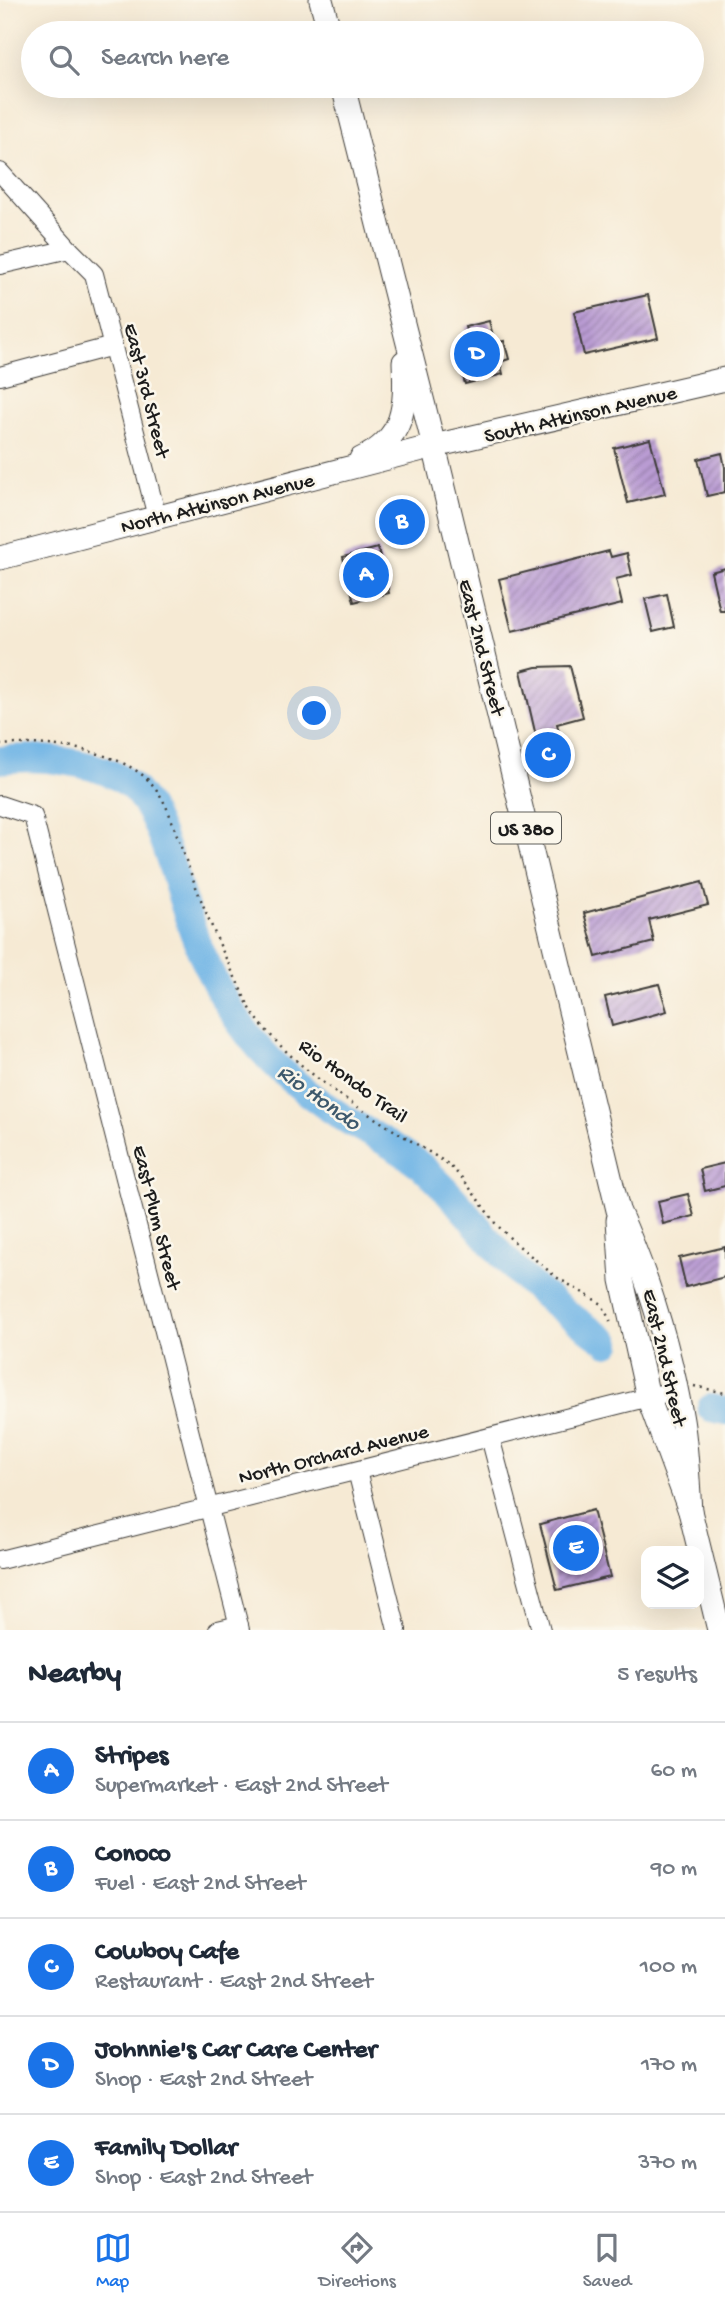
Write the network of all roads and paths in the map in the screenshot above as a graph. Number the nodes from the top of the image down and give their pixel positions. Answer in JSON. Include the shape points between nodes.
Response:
{"nodes":[{"id":1,"x":321,"y":0,"type":"edge"},
{"id":2,"x":327,"y":21,"type":"edge"},
{"id":3,"x":346,"y":98,"type":"edge"},
{"id":4,"x":0,"y":172,"type":"edge"},
{"id":5,"x":69,"y":249,"type":"junction"},
{"id":6,"x":0,"y":265,"type":"edge"},
{"id":7,"x":401,"y":313,"type":"junction"},
{"id":8,"x":113,"y":346,"type":"junction"},
{"id":9,"x":0,"y":376,"type":"edge"},
{"id":10,"x":725,"y":379,"type":"edge"},
{"id":11,"x":434,"y":446,"type":"junction"},
{"id":12,"x":330,"y":473,"type":"junction"},
{"id":13,"x":157,"y":517,"type":"junction"},
{"id":14,"x":0,"y":558,"type":"edge"},
{"id":15,"x":0,"y":745,"type":"edge"},
{"id":16,"x":0,"y":805,"type":"edge"},
{"id":17,"x":618,"y":1210,"type":"junction"},
{"id":18,"x":635,"y":1342,"type":"junction"},
{"id":19,"x":674,"y":1380,"type":"junction"},
{"id":20,"x":725,"y":1393,"type":"edge"},
{"id":21,"x":648,"y":1396,"type":"junction"},
{"id":22,"x":490,"y":1437,"type":"junction"},
{"id":23,"x":357,"y":1471,"type":"junction"},
{"id":24,"x":208,"y":1508,"type":"junction"},
{"id":25,"x":690,"y":1511,"type":"junction"},
{"id":26,"x":0,"y":1560,"type":"edge"},
{"id":27,"x":239,"y":1627,"type":"edge"},
{"id":28,"x":218,"y":1630,"type":"edge"},
{"id":29,"x":397,"y":1630,"type":"edge"},
{"id":30,"x":541,"y":1630,"type":"edge"},
{"id":31,"x":719,"y":1630,"type":"edge"}],
"edges":[{"from":1,"to":2,"type":"main road"},
{"from":3,"to":7,"type":"main road","name":"East 2nd Street","number":"US 380"},
{"from":4,"to":5,"type":"street"},
{"from":5,"to":6,"type":"street"},
{"from":5,"to":8,"type":"street","name":"East 3rd Street","via":[[94,274]]},
{"from":7,"to":11,"type":"main road","name":"East 2nd Street","number":"US 380"},
{"from":7,"to":12,"type":"main road","via":[[405,386],[400,421],[377,451]]},
{"from":8,"to":9,"type":"street"},
{"from":8,"to":13,"type":"street","name":"East 3rd Street"},
{"from":10,"to":11,"type":"main road","name":"South Atkinson Avenue"},
{"from":11,"to":12,"type":"main road","name":"North Atkinson Avenue"},
{"from":11,"to":17,"type":"main road","name":"East 2nd Street","number":"US 380"},
{"from":12,"to":13,"type":"main road","name":"North Atkinson Avenue"},
{"from":13,"to":14,"type":"main road","name":"North Atkinson Avenue"},
{"from":15,"to":18,"type":"path","name":"Rio Hondo Trail","via":[[22,743],[100,755],[129,765],[149,780],[170,817],[211,929],[254,1014],[279,1045],[303,1068],[448,1164],[495,1223],[556,1277],[603,1304],[610,1323]]},
{"from":16,"to":24,"type":"street","name":"East Plum Street","via":[[33,816]]},
{"from":17,"to":18,"type":"main road","name":"East 2nd Street","number":"US 380","via":[[622,1280]]},
{"from":17,"to":19,"type":"main road","name":"East 2nd Street","number":"US 380","via":[[646,1275]]},
{"from":18,"to":21,"type":"main road","name":"East 2nd Street","number":"US 380"},
{"from":19,"to":20,"type":"path"},
{"from":19,"to":21,"type":"street","name":"North Orchard Avenue"},
{"from":19,"to":25,"type":"main road","name":"East 2nd Street","number":"US 380","via":[[683,1423]]},
{"from":21,"to":22,"type":"street","name":"North Orchard Avenue"},
{"from":21,"to":25,"type":"main road","name":"East 2nd Street","number":"US 380"},
{"from":22,"to":23,"type":"street","name":"North Orchard Avenue"},
{"from":22,"to":30,"type":"street"},
{"from":23,"to":24,"type":"street","name":"North Orchard Avenue"},
{"from":23,"to":29,"type":"street"},
{"from":24,"to":26,"type":"street","name":"North Orchard Avenue"},
{"from":24,"to":27,"type":"street","name":"East Plum Street"},
{"from":25,"to":31,"type":"main road","name":"East 2nd Street","number":"US 380"},
{"from":27,"to":28,"type":"street"}]}
